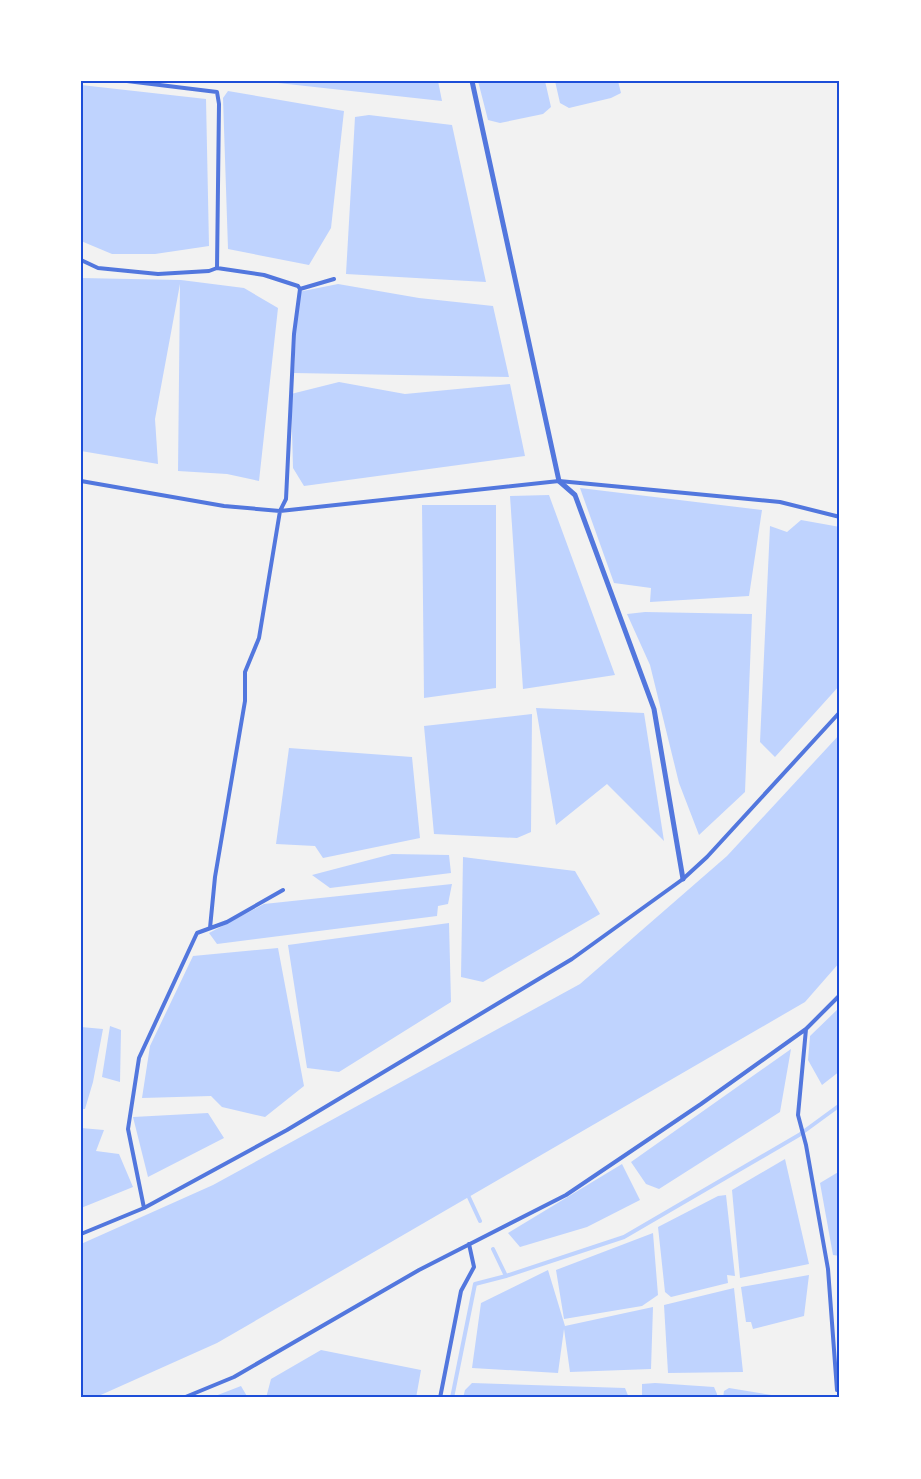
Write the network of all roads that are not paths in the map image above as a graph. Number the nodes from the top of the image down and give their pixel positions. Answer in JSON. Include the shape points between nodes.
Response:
{"nodes":[{"id":1,"x":127,"y":81,"type":"edge"},
{"id":2,"x":472,"y":81,"type":"edge"},
{"id":3,"x":81,"y":260,"type":"edge"},
{"id":4,"x":217,"y":268,"type":"junction"},
{"id":5,"x":334,"y":279,"type":"dead end"},
{"id":6,"x":300,"y":289,"type":"junction"},
{"id":7,"x":559,"y":480,"type":"junction"},
{"id":8,"x":81,"y":481,"type":"edge"},
{"id":9,"x":280,"y":511,"type":"junction"},
{"id":10,"x":840,"y":517,"type":"edge"},
{"id":11,"x":840,"y":712,"type":"edge"},
{"id":12,"x":683,"y":879,"type":"junction"},
{"id":13,"x":283,"y":890,"type":"dead end"},
{"id":14,"x":210,"y":928,"type":"junction"},
{"id":15,"x":840,"y":995,"type":"edge"},
{"id":16,"x":806,"y":1028,"type":"junction"},
{"id":17,"x":144,"y":1208,"type":"junction"},
{"id":18,"x":81,"y":1234,"type":"edge"},
{"id":19,"x":469,"y":1244,"type":"junction"},
{"id":20,"x":840,"y":1390,"type":"edge"},
{"id":21,"x":183,"y":1398,"type":"edge"},
{"id":22,"x":440,"y":1398,"type":"edge"}],
"edges":[{"from":1,"to":4,"type":"lane","via":[[217,92]]},
{"from":2,"to":7,"type":"street"},
{"from":3,"to":4,"type":"lane","via":[[98,268],[158,274]]},
{"from":4,"to":6,"type":"lane","via":[[264,275]]},
{"from":5,"to":6,"type":"lane"},
{"from":6,"to":9,"type":"lane","via":[[294,334],[286,499]]},
{"from":7,"to":9,"type":"lane"},
{"from":7,"to":10,"type":"lane","via":[[780,502]]},
{"from":7,"to":12,"type":"street","via":[[575,495],[654,708]]},
{"from":8,"to":9,"type":"lane","via":[[224,506]]},
{"from":9,"to":14,"type":"lane","via":[[259,638],[245,672],[245,701],[215,876]]},
{"from":11,"to":12,"type":"lane","via":[[707,858]]},
{"from":12,"to":17,"type":"lane","via":[[572,958],[287,1130]]},
{"from":13,"to":14,"type":"lane"},
{"from":14,"to":17,"type":"lane","via":[[197,933],[139,1058],[128,1129]]},
{"from":15,"to":16,"type":"lane"},
{"from":16,"to":19,"type":"lane","via":[[566,1195]]},
{"from":16,"to":20,"type":"lane","via":[[798,1115],[828,1268],[837,1390]]},
{"from":17,"to":18,"type":"lane"},
{"from":19,"to":21,"type":"lane","via":[[234,1377]]},
{"from":19,"to":22,"type":"lane","via":[[474,1266],[461,1291]]}]}
